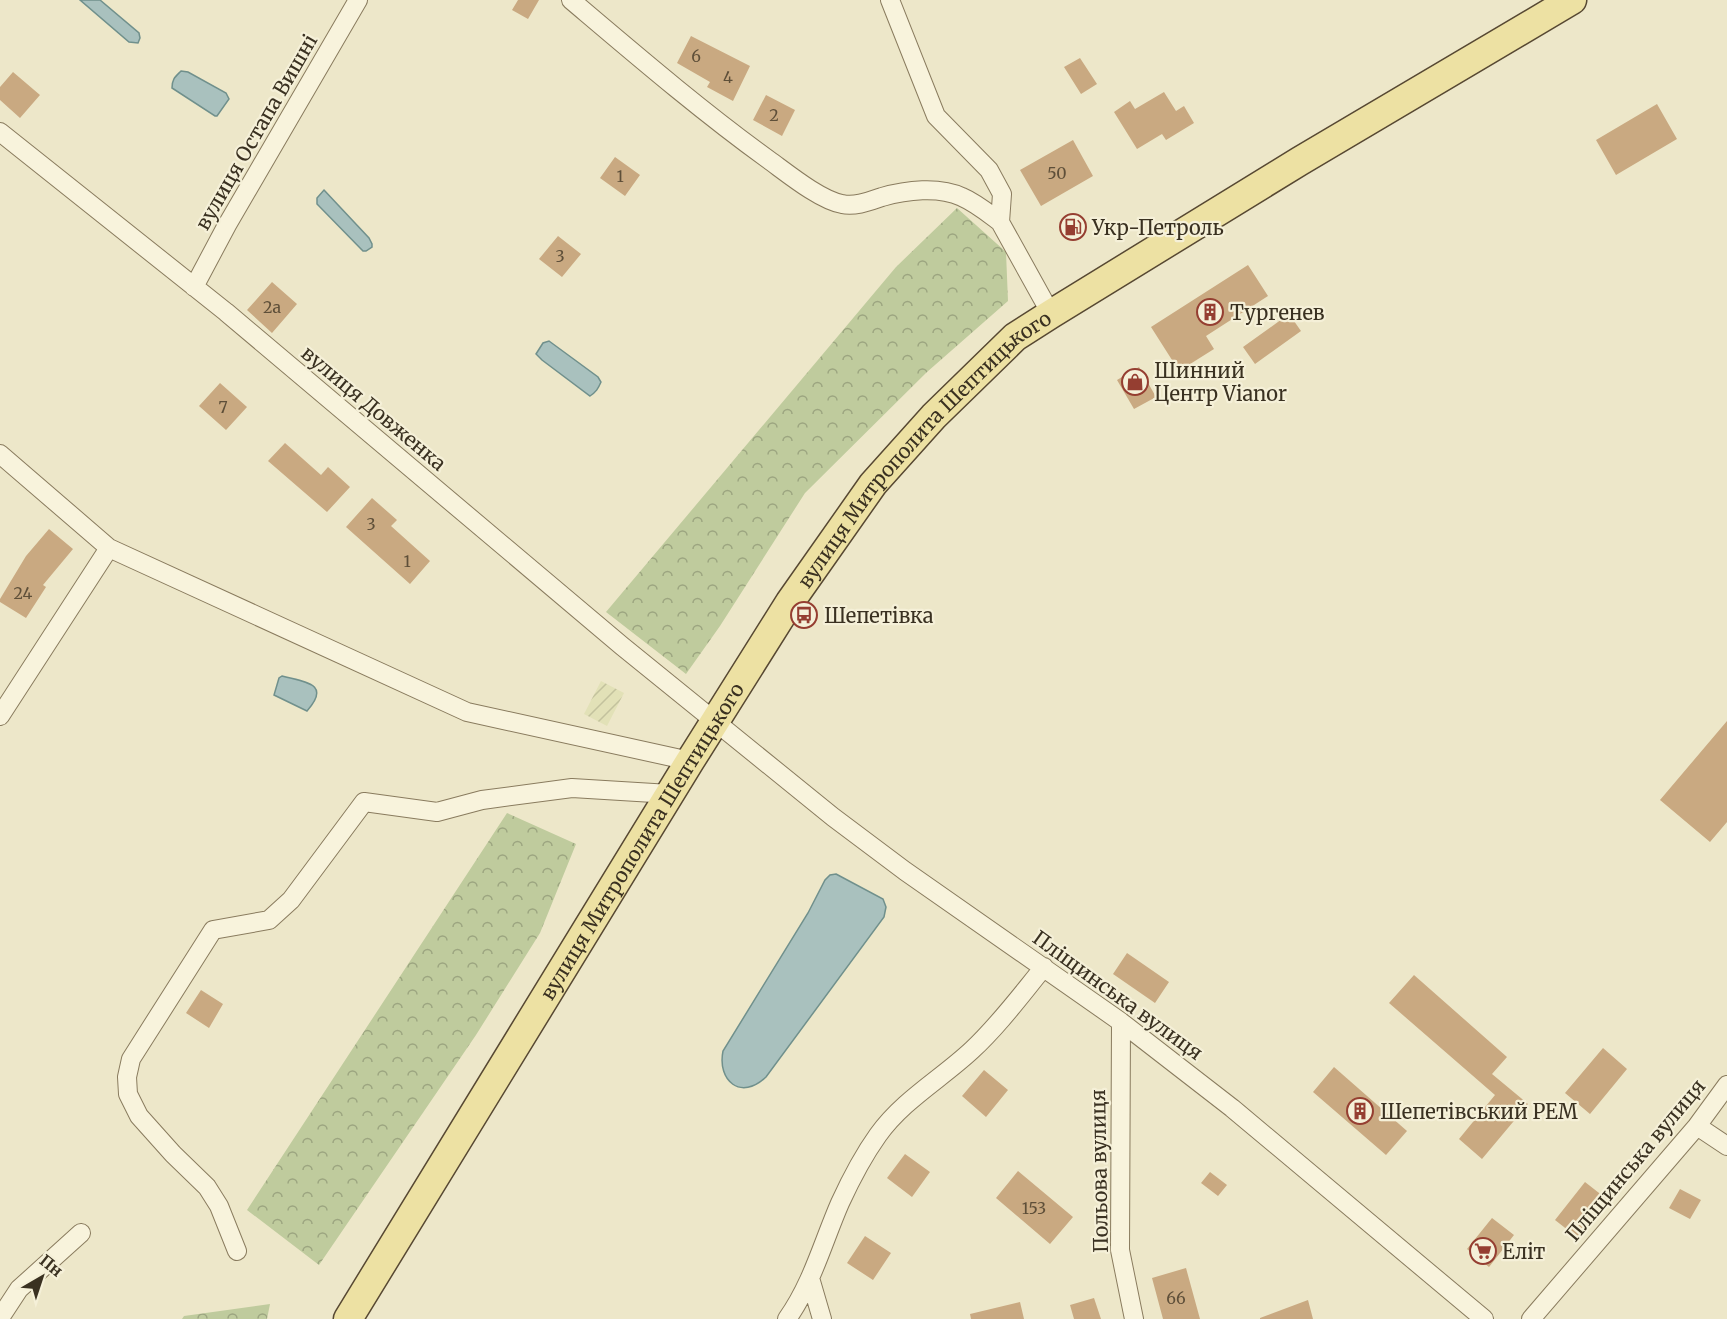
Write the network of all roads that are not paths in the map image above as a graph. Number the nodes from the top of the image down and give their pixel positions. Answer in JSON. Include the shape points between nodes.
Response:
{"nodes":[{"id":1,"x":358,"y":0,"type":"edge"},
{"id":2,"x":571,"y":0,"type":"edge"},
{"id":3,"x":890,"y":0,"type":"edge"},
{"id":4,"x":1572,"y":0,"type":"edge"},
{"id":5,"x":0,"y":132,"type":"edge"},
{"id":6,"x":1000,"y":222,"type":"junction"},
{"id":7,"x":194,"y":287,"type":"junction"},
{"id":8,"x":1051,"y":314,"type":"junction"},
{"id":9,"x":0,"y":454,"type":"edge"},
{"id":10,"x":109,"y":548,"type":"junction"},
{"id":11,"x":0,"y":716,"type":"edge"},
{"id":12,"x":716,"y":721,"type":"junction"},
{"id":13,"x":690,"y":761,"type":"junction"},
{"id":14,"x":670,"y":794,"type":"junction"},
{"id":15,"x":1044,"y":967,"type":"junction"},
{"id":16,"x":1121,"y":1022,"type":"junction"},
{"id":17,"x":1727,"y":1085,"type":"edge"},
{"id":18,"x":1697,"y":1126,"type":"junction"},
{"id":19,"x":1727,"y":1146,"type":"edge"},
{"id":20,"x":81,"y":1233,"type":"dead end"},
{"id":21,"x":237,"y":1251,"type":"dead end"},
{"id":22,"x":810,"y":1278,"type":"junction"},
{"id":23,"x":0,"y":1318,"type":"edge"},
{"id":24,"x":348,"y":1319,"type":"edge"},
{"id":25,"x":787,"y":1319,"type":"edge"},
{"id":26,"x":822,"y":1319,"type":"edge"},
{"id":27,"x":1134,"y":1319,"type":"edge"},
{"id":28,"x":1484,"y":1319,"type":"edge"},
{"id":29,"x":1531,"y":1319,"type":"edge"}],
"edges":[{"from":1,"to":7,"type":"street","name":"вулиця Остапа Вишні"},
{"from":2,"to":6,"type":"street","via":[[727,129],[824,197],[843,205],[916,191],[940,191],[961,196]]},
{"from":3,"to":6,"type":"street","via":[[936,116],[988,170],[1002,194]]},
{"from":4,"to":8,"type":"main road","name":"вулиця Митрополита Шептицького"},
{"from":5,"to":7,"type":"street","name":"вулиця Довженка"},
{"from":6,"to":8,"type":"street"},
{"from":7,"to":12,"type":"street","name":"вулиця Довженка"},
{"from":8,"to":12,"type":"main road","name":"вулиця Митрополита Шептицького","via":[[1007,345],[934,416],[873,484],[790,602]]},
{"from":9,"to":10,"type":"street"},
{"from":10,"to":11,"type":"street"},
{"from":10,"to":13,"type":"street","via":[[467,712]]},
{"from":12,"to":13,"type":"main road","name":"вулиця Митрополита Шептицького"},
{"from":12,"to":15,"type":"street","name":"Пліщинська вулиця","via":[[833,817]]},
{"from":13,"to":14,"type":"main road","name":"вулиця Митрополита Шептицького"},
{"from":14,"to":21,"type":"street","via":[[572,788],[482,800],[437,812],[364,802],[291,900],[269,920],[213,930],[130,1059],[128,1094],[139,1116],[207,1187]]},
{"from":14,"to":24,"type":"main road","name":"вулиця Митрополита Шептицького"},
{"from":15,"to":16,"type":"street","name":"Пліщинська вулиця"},
{"from":15,"to":22,"type":"street","via":[[973,1050],[907,1102],[878,1134],[840,1203]]},
{"from":16,"to":27,"type":"street","name":"Польова вулиця","via":[[1120,1250]]},
{"from":16,"to":28,"type":"street","name":"Пліщинська вулиця","via":[[1232,1108]]},
{"from":17,"to":18,"type":"street","name":"Пліщинська вулиця"},
{"from":18,"to":19,"type":"street"},
{"from":18,"to":29,"type":"street","name":"Пліщинська вулиця"},
{"from":20,"to":23,"type":"street","via":[[19,1289]]},
{"from":22,"to":25,"type":"street"},
{"from":22,"to":26,"type":"street"}]}
